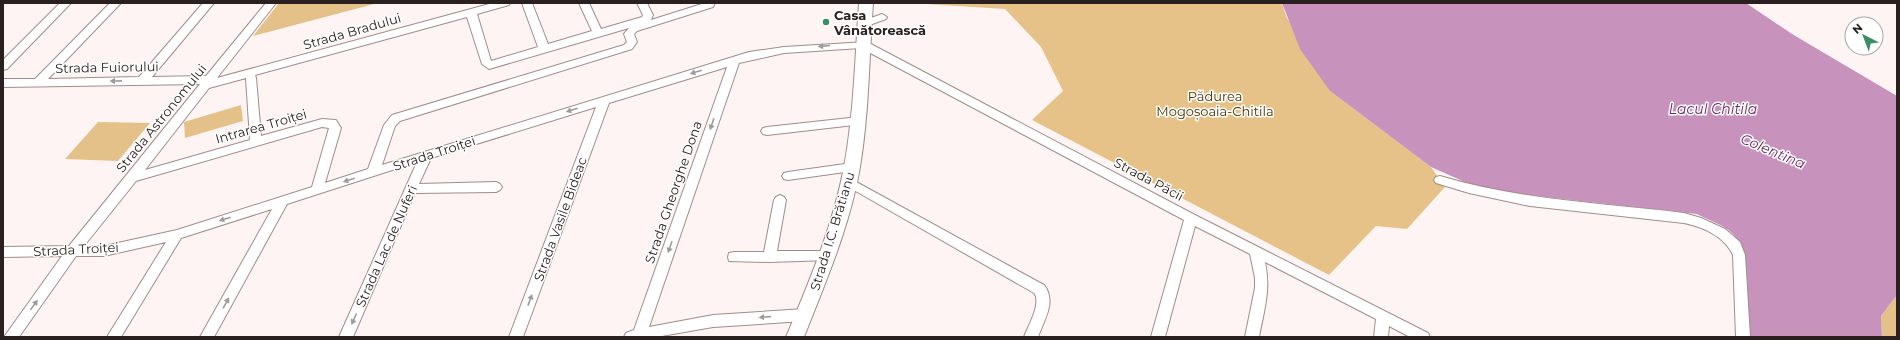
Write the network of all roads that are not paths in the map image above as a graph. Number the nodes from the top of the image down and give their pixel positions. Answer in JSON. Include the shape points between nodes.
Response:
{"nodes":[{"id":1,"x":66,"y":3,"type":"edge"},
{"id":2,"x":116,"y":3,"type":"edge"},
{"id":3,"x":210,"y":3,"type":"edge"},
{"id":4,"x":272,"y":3,"type":"edge"},
{"id":5,"x":505,"y":3,"type":"edge"},
{"id":6,"x":527,"y":3,"type":"edge"},
{"id":7,"x":584,"y":3,"type":"edge"},
{"id":8,"x":642,"y":3,"type":"edge"},
{"id":9,"x":866,"y":3,"type":"edge"},
{"id":10,"x":709,"y":5,"type":"dead end"},
{"id":11,"x":471,"y":12,"type":"junction"},
{"id":12,"x":882,"y":17,"type":"dead end"},
{"id":13,"x":864,"y":24,"type":"junction"},
{"id":14,"x":598,"y":33,"type":"junction"},
{"id":15,"x":863,"y":44,"type":"junction"},
{"id":16,"x":544,"y":49,"type":"junction"},
{"id":17,"x":734,"y":61,"type":"junction"},
{"id":18,"x":3,"y":66,"type":"edge"},
{"id":19,"x":252,"y":78,"type":"dead end"},
{"id":20,"x":143,"y":80,"type":"junction"},
{"id":21,"x":38,"y":82,"type":"junction"},
{"id":22,"x":209,"y":82,"type":"junction"},
{"id":23,"x":8,"y":83,"type":"edge"},
{"id":24,"x":3,"y":93,"type":"edge"},
{"id":25,"x":604,"y":100,"type":"junction"},
{"id":26,"x":859,"y":120,"type":"junction"},
{"id":27,"x":767,"y":131,"type":"dead end"},
{"id":28,"x":256,"y":142,"type":"junction"},
{"id":29,"x":426,"y":155,"type":"junction"},
{"id":30,"x":373,"y":173,"type":"junction"},
{"id":31,"x":850,"y":174,"type":"junction"},
{"id":32,"x":788,"y":176,"type":"dead end"},
{"id":33,"x":131,"y":178,"type":"junction"},
{"id":34,"x":1440,"y":180,"type":"dead end"},
{"id":35,"x":496,"y":187,"type":"dead end"},
{"id":36,"x":411,"y":189,"type":"junction"},
{"id":37,"x":317,"y":190,"type":"junction"},
{"id":38,"x":780,"y":200,"type":"dead end"},
{"id":39,"x":283,"y":201,"type":"junction"},
{"id":40,"x":1191,"y":218,"type":"junction"},
{"id":41,"x":177,"y":234,"type":"junction"},
{"id":42,"x":73,"y":251,"type":"junction"},
{"id":43,"x":3,"y":252,"type":"edge"},
{"id":44,"x":1256,"y":252,"type":"junction"},
{"id":45,"x":826,"y":256,"type":"junction"},
{"id":46,"x":734,"y":257,"type":"dead end"},
{"id":47,"x":769,"y":257,"type":"junction"},
{"id":48,"x":804,"y":315,"type":"junction"},
{"id":49,"x":1383,"y":317,"type":"junction"},
{"id":50,"x":635,"y":335,"type":"edge"},
{"id":51,"x":11,"y":337,"type":"edge"},
{"id":52,"x":114,"y":337,"type":"edge"},
{"id":53,"x":207,"y":337,"type":"edge"},
{"id":54,"x":346,"y":337,"type":"edge"},
{"id":55,"x":516,"y":337,"type":"edge"},
{"id":56,"x":795,"y":337,"type":"edge"},
{"id":57,"x":1031,"y":337,"type":"edge"},
{"id":58,"x":1158,"y":337,"type":"edge"},
{"id":59,"x":1252,"y":337,"type":"edge"},
{"id":60,"x":1381,"y":337,"type":"edge"},
{"id":61,"x":1423,"y":337,"type":"edge"},
{"id":62,"x":1743,"y":337,"type":"edge"}],
"edges":[{"from":1,"to":18,"type":"street"},
{"from":2,"to":21,"type":"street"},
{"from":3,"to":20,"type":"street"},
{"from":4,"to":22,"type":"street","name":"Strada Astronomului"},
{"from":5,"to":11,"type":"street","name":"Strada Bradului"},
{"from":6,"to":16,"type":"street"},
{"from":7,"to":14,"type":"street"},
{"from":8,"to":14,"type":"street","via":[[648,15],[646,18]]},
{"from":9,"to":13,"type":"main road","name":"Strada I.C. Brătianu"},
{"from":10,"to":30,"type":"street","via":[[633,29],[629,34],[632,42],[628,47],[396,118],[390,125]]},
{"from":11,"to":16,"type":"street","via":[[487,64]]},
{"from":11,"to":22,"type":"street","name":"Strada Bradului"},
{"from":12,"to":13,"type":"street"},
{"from":13,"to":15,"type":"main road","name":"Strada I.C. Brătianu"},
{"from":14,"to":16,"type":"street"},
{"from":15,"to":17,"type":"street","name":"Strada Troiței","one_way":true,"via":[[769,52]]},
{"from":15,"to":26,"type":"main road","name":"Strada I.C. Brătianu"},
{"from":15,"to":40,"type":"street","name":"Strada Păcii"},
{"from":17,"to":25,"type":"street","name":"Strada Troiței","one_way":true},
{"from":17,"to":50,"type":"street","name":"Strada Gheorghe Dona","one_way":true},
{"from":19,"to":28,"type":"street"},
{"from":20,"to":21,"type":"street","name":"Strada Fuiorului","one_way":true},
{"from":20,"to":22,"type":"street","name":"Strada Fuiorului"},
{"from":21,"to":23,"type":"street","name":"Strada Fuiorului"},
{"from":22,"to":33,"type":"street","name":"Strada Astronomului"},
{"from":23,"to":24,"type":"street"},
{"from":25,"to":29,"type":"street","name":"Strada Troiței","one_way":true},
{"from":55,"to":25,"type":"street","name":"Strada Vasile Bideac","one_way":true},
{"from":26,"to":27,"type":"street"},
{"from":26,"to":31,"type":"main road","name":"Strada I.C. Brătianu"},
{"from":28,"to":33,"type":"street","name":"Intrarea Troiței"},
{"from":28,"to":37,"type":"street","name":"Intrarea Troiței","via":[[322,123],[332,123],[335,128]]},
{"from":29,"to":30,"type":"street","name":"Strada Troiței"},
{"from":29,"to":36,"type":"street","name":"Strada Lac de Nuferi"},
{"from":30,"to":37,"type":"street","name":"Strada Troiței","one_way":true},
{"from":31,"to":32,"type":"street"},
{"from":31,"to":45,"type":"main road","name":"Strada I.C. Brătianu"},
{"from":31,"to":57,"type":"street","via":[[1038,289],[1043,294],[1043,306]]},
{"from":33,"to":42,"type":"street","name":"Strada Astronomului"},
{"from":34,"to":62,"type":"street","via":[[1516,199],[1684,218],[1710,226],[1730,239],[1739,255]]},
{"from":35,"to":36,"type":"street"},
{"from":36,"to":54,"type":"street","name":"Strada Lac de Nuferi","one_way":true},
{"from":37,"to":39,"type":"street","name":"Strada Troiței"},
{"from":38,"to":47,"type":"street"},
{"from":39,"to":41,"type":"street","name":"Strada Troiței","one_way":true},
{"from":53,"to":39,"type":"street","one_way":true},
{"from":40,"to":44,"type":"street","name":"Strada Păcii"},
{"from":40,"to":58,"type":"street"},
{"from":41,"to":42,"type":"street","name":"Strada Troiței","via":[[123,248]]},
{"from":41,"to":52,"type":"street"},
{"from":42,"to":43,"type":"street","name":"Strada Troiței"},
{"from":51,"to":42,"type":"street","name":"Strada Astronomului","one_way":true},
{"from":44,"to":49,"type":"street","name":"Strada Păcii"},
{"from":44,"to":59,"type":"street","via":[[1262,288]]},
{"from":45,"to":47,"type":"street"},
{"from":45,"to":48,"type":"main road","name":"Strada I.C. Brătianu"},
{"from":46,"to":47,"type":"street"},
{"from":48,"to":50,"type":"street","one_way":true,"via":[[713,321]]},
{"from":48,"to":56,"type":"main road","name":"Strada I.C. Brătianu"},
{"from":49,"to":60,"type":"street"},
{"from":49,"to":61,"type":"street","name":"Strada Păcii"}]}
